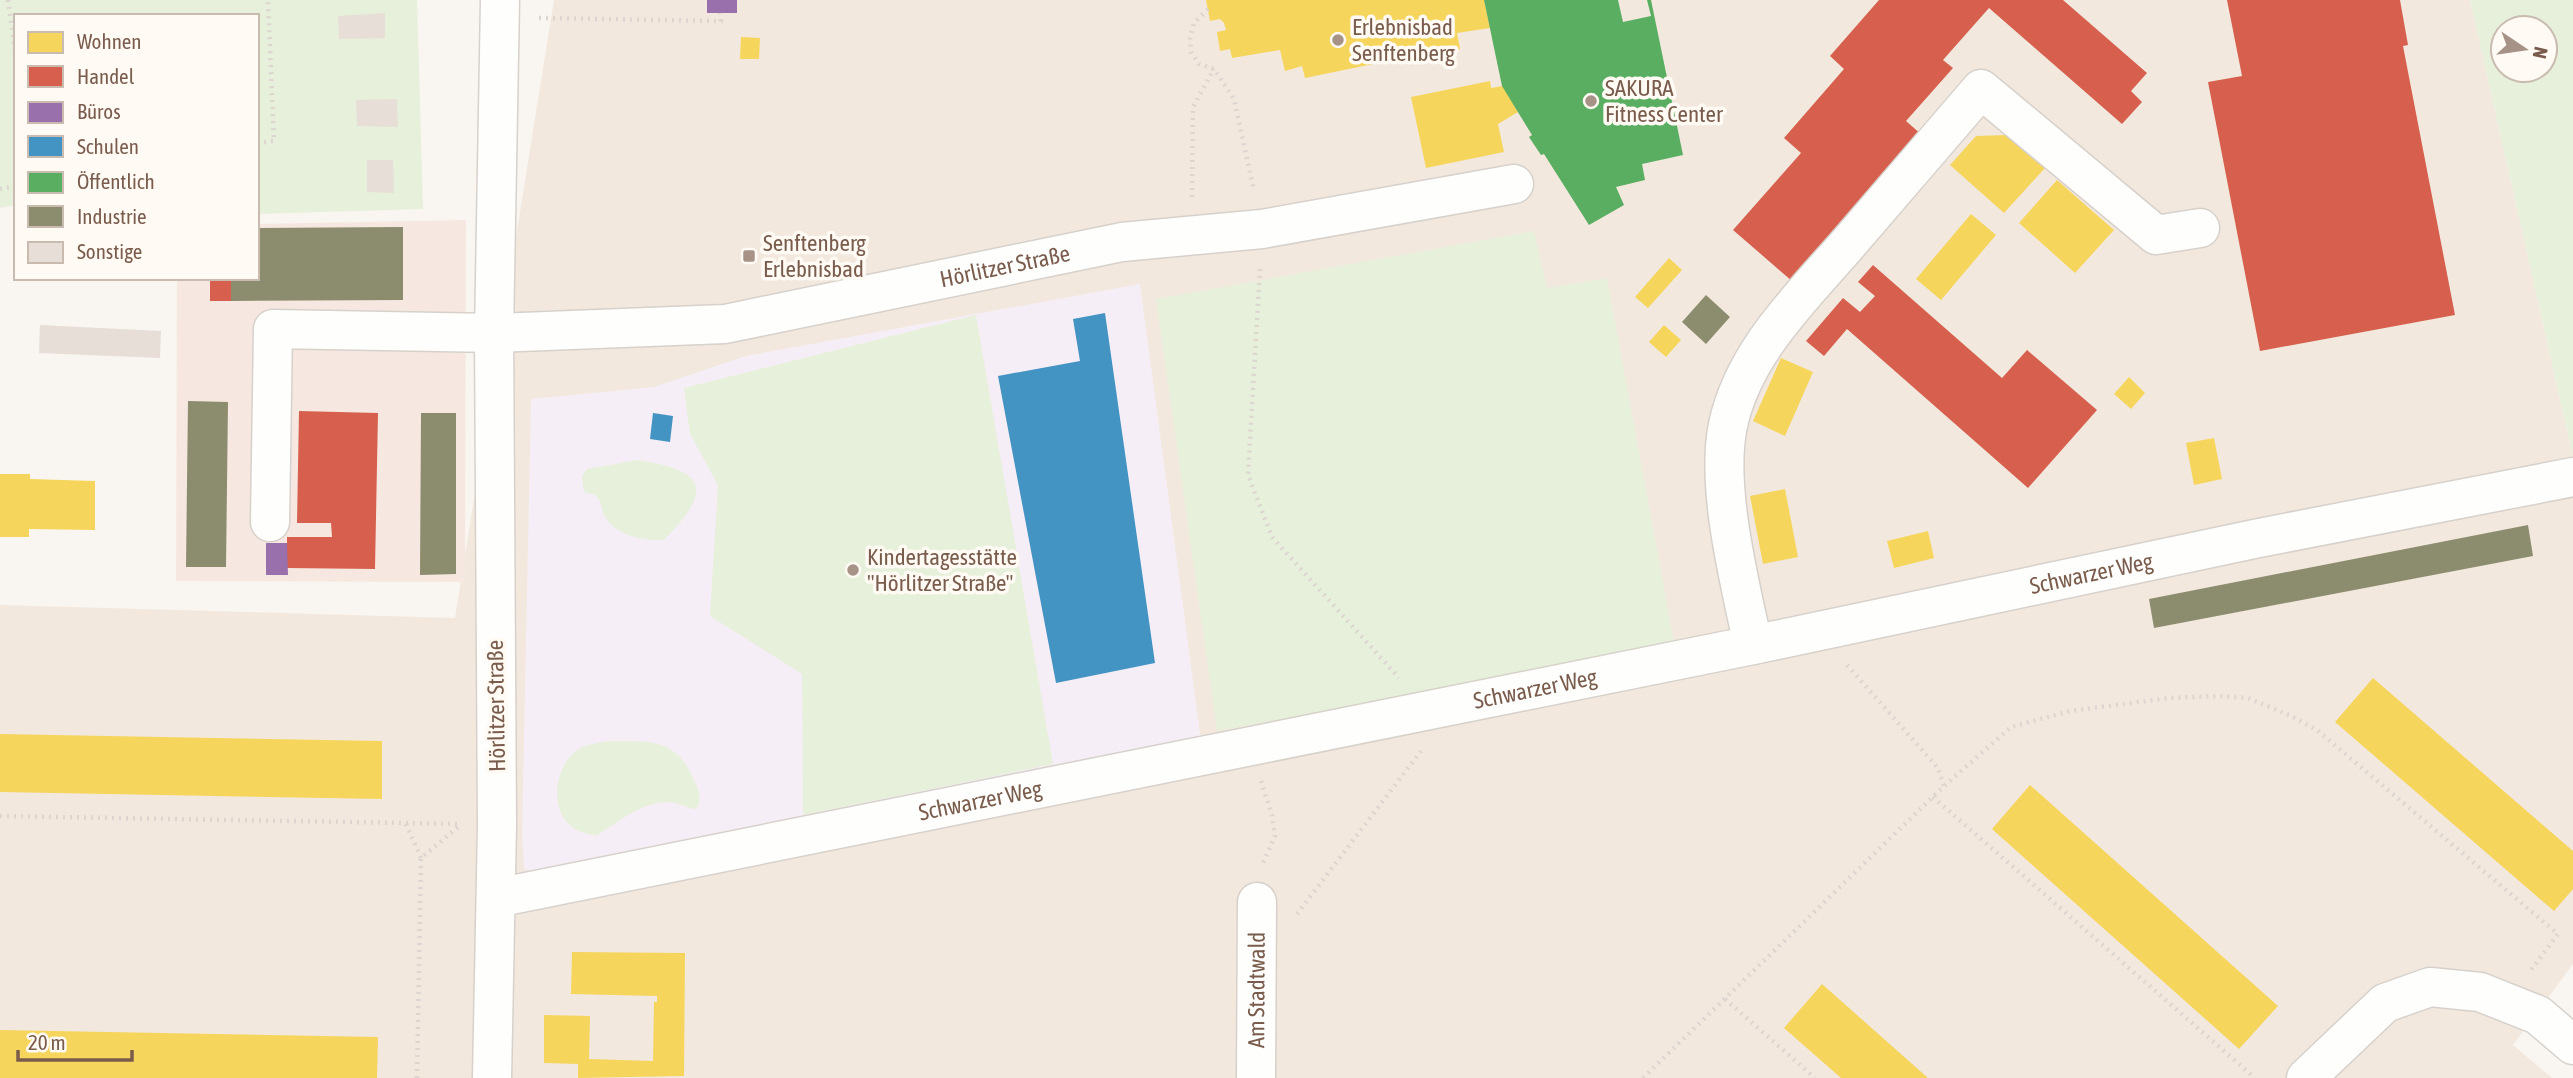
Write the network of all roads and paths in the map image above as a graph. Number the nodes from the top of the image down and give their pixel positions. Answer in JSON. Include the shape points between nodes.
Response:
{"nodes":[{"id":1,"x":8,"y":0,"type":"edge"},
{"id":2,"x":268,"y":0,"type":"edge"},
{"id":3,"x":500,"y":9,"type":"edge"},
{"id":4,"x":1208,"y":9,"type":"dead end"},
{"id":5,"x":720,"y":13,"type":"dead end"},
{"id":6,"x":14,"y":43,"type":"edge"},
{"id":7,"x":1214,"y":69,"type":"junction"},
{"id":8,"x":259,"y":143,"type":"edge"},
{"id":9,"x":1514,"y":184,"type":"dead end"},
{"id":10,"x":2200,"y":228,"type":"dead end"},
{"id":11,"x":1262,"y":229,"type":"junction"},
{"id":12,"x":1192,"y":236,"type":"junction"},
{"id":13,"x":494,"y":333,"type":"junction"},
{"id":14,"x":2573,"y":477,"type":"edge"},
{"id":15,"x":270,"y":522,"type":"dead end"},
{"id":16,"x":1792,"y":637,"type":"junction"},
{"id":17,"x":1753,"y":645,"type":"junction"},
{"id":18,"x":1442,"y":708,"type":"junction"},
{"id":19,"x":1250,"y":747,"type":"junction"},
{"id":20,"x":1944,"y":786,"type":"junction"},
{"id":21,"x":1933,"y":797,"type":"junction"},
{"id":22,"x":0,"y":816,"type":"edge"},
{"id":23,"x":405,"y":823,"type":"junction"},
{"id":24,"x":479,"y":824,"type":"junction"},
{"id":25,"x":421,"y":858,"type":"junction"},
{"id":26,"x":1257,"y":902,"type":"joint"},
{"id":27,"x":486,"y":910,"type":"junction"},
{"id":28,"x":1256,"y":957,"type":"junction"},
{"id":29,"x":1725,"y":999,"type":"junction"},
{"id":30,"x":2507,"y":1002,"type":"junction"},
{"id":31,"x":2573,"y":1045,"type":"edge"},
{"id":32,"x":417,"y":1078,"type":"edge"},
{"id":33,"x":492,"y":1078,"type":"edge"},
{"id":34,"x":1256,"y":1078,"type":"edge"},
{"id":35,"x":1643,"y":1078,"type":"edge"},
{"id":36,"x":1815,"y":1078,"type":"edge"},
{"id":37,"x":2255,"y":1078,"type":"edge"},
{"id":38,"x":2306,"y":1078,"type":"edge"}],
"edges":[{"from":1,"to":6,"type":"path"},
{"from":2,"to":8,"type":"path","via":[[274,141]]},
{"from":3,"to":5,"type":"path","via":[[720,21]]},
{"from":3,"to":13,"type":"street","name":"Hörlitzer Straße"},
{"from":4,"to":7,"type":"path","via":[[1195,23],[1191,52],[1199,64]]},
{"from":7,"to":11,"type":"path","via":[[1234,99]]},
{"from":7,"to":12,"type":"path","via":[[1193,107]]},
{"from":9,"to":11,"type":"street","name":"Hörlitzer Straße"},
{"from":10,"to":17,"type":"street","via":[[2156,235],[1981,89],[1776,327],[1744,377],[1728,426],[1724,479]]},
{"from":11,"to":12,"type":"street","name":"Hörlitzer Straße"},
{"from":11,"to":18,"type":"path","via":[[1248,475],[1272,537]]},
{"from":12,"to":13,"type":"street","name":"Hörlitzer Straße","via":[[1122,242],[725,324]]},
{"from":13,"to":15,"type":"street","via":[[273,329]]},
{"from":13,"to":24,"type":"street","name":"Hörlitzer Straße"},
{"from":14,"to":16,"type":"street","name":"Schwarzer Weg"},
{"from":16,"to":17,"type":"street","name":"Schwarzer Weg"},
{"from":16,"to":20,"type":"path","via":[[1843,660],[1938,768]]},
{"from":17,"to":18,"type":"street","name":"Schwarzer Weg"},
{"from":18,"to":19,"type":"street","name":"Schwarzer Weg"},
{"from":18,"to":28,"type":"path","via":[[1308,902]]},
{"from":19,"to":26,"type":"path","via":[[1275,836],[1261,868]]},
{"from":19,"to":27,"type":"street","name":"Schwarzer Weg"},
{"from":20,"to":21,"type":"path"},
{"from":20,"to":30,"type":"path","via":[[2011,727],[2070,711],[2170,698],[2248,698],[2317,730],[2558,934]]},
{"from":21,"to":29,"type":"path"},
{"from":21,"to":37,"type":"path"},
{"from":22,"to":23,"type":"path"},
{"from":23,"to":24,"type":"path"},
{"from":23,"to":25,"type":"path"},
{"from":24,"to":25,"type":"path"},
{"from":24,"to":27,"type":"street","name":"Hörlitzer Straße"},
{"from":25,"to":32,"type":"path"},
{"from":26,"to":28,"type":"street","name":"Am Stadtwald"},
{"from":27,"to":33,"type":"street","name":"Hörlitzer Straße"},
{"from":28,"to":34,"type":"street","name":"Am Stadtwald"},
{"from":29,"to":35,"type":"path"},
{"from":29,"to":36,"type":"path"},
{"from":30,"to":31,"type":"street","via":[[2538,1015]]},
{"from":30,"to":38,"type":"street","via":[[2480,992],[2430,987],[2385,1003]]}]}
